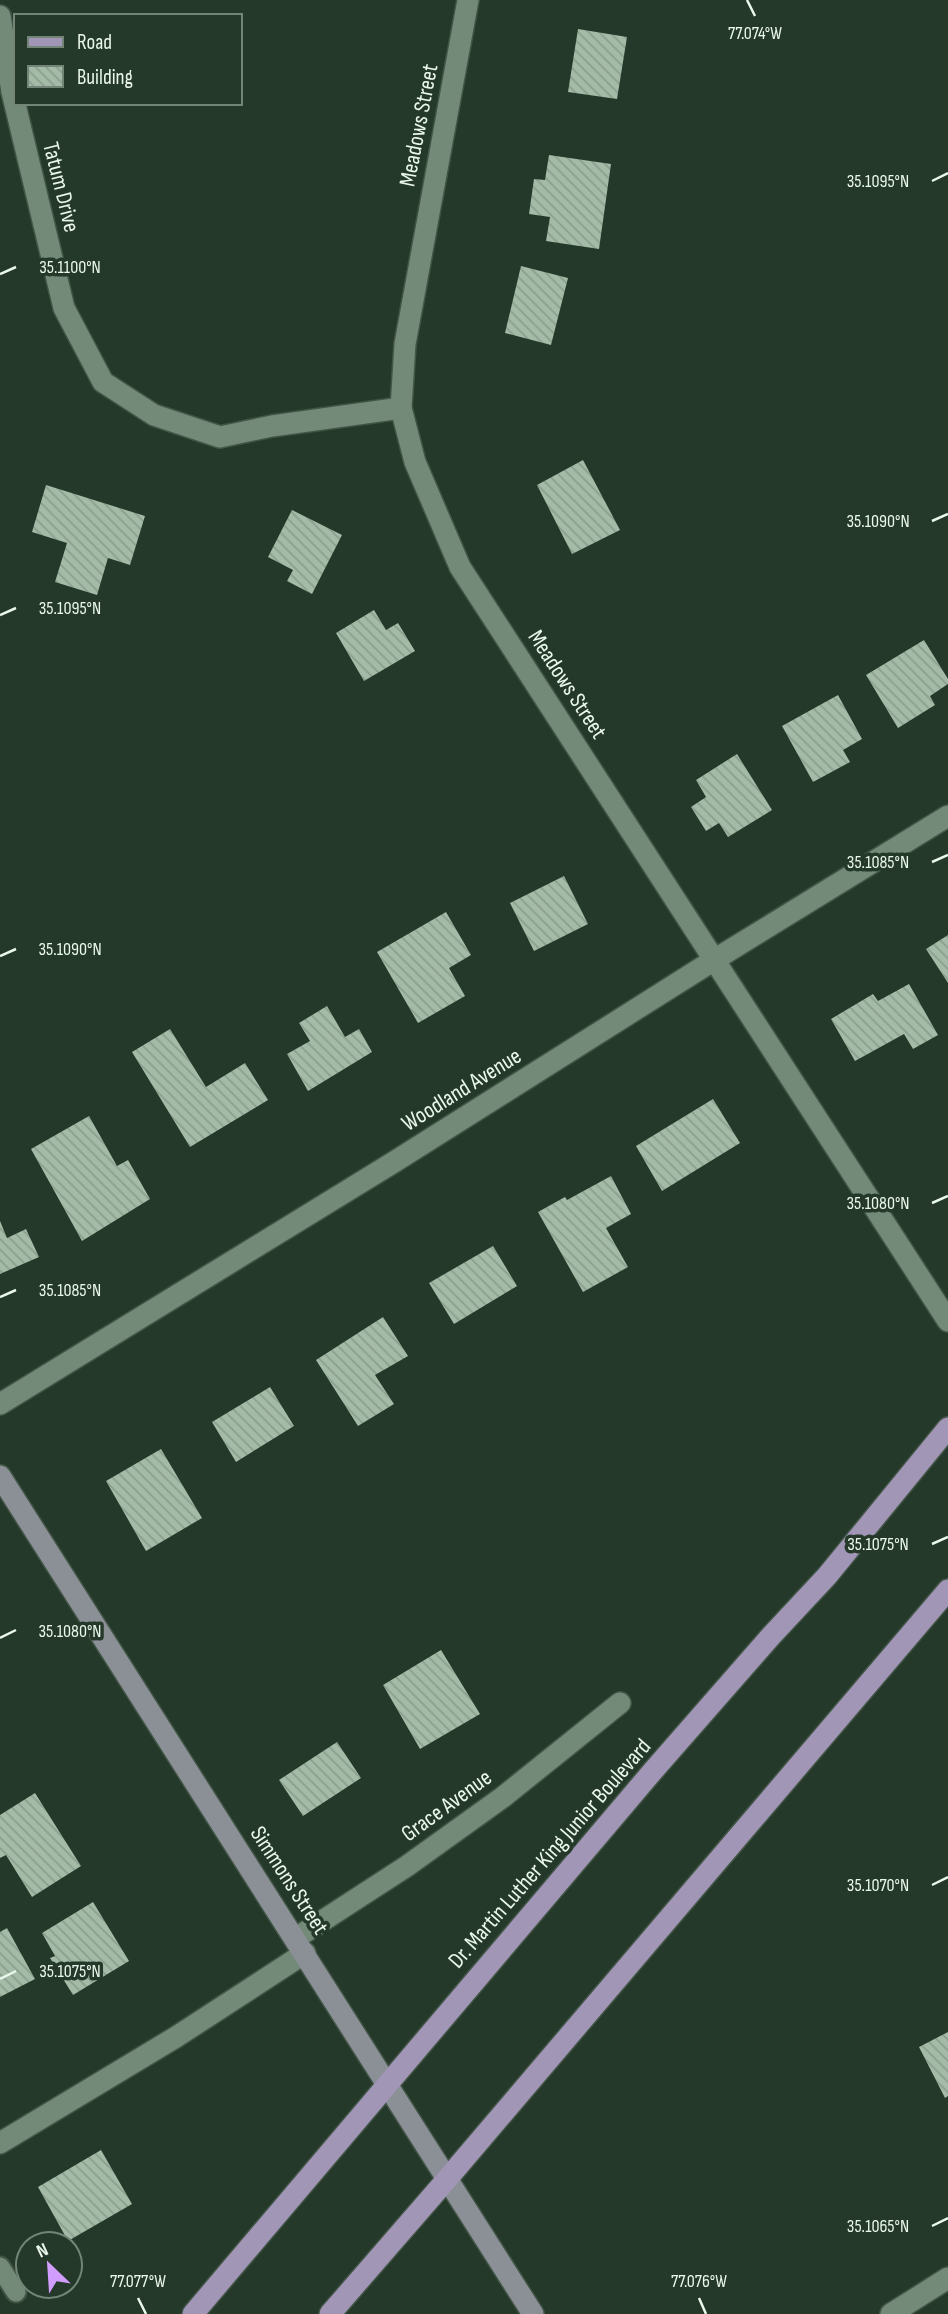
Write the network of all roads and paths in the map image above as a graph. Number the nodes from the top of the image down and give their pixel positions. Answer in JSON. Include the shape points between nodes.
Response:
{"nodes":[{"id":1,"x":468,"y":0,"type":"edge"},
{"id":2,"x":0,"y":16,"type":"edge"},
{"id":3,"x":14,"y":100,"type":"edge"},
{"id":4,"x":15,"y":105,"type":"edge"},
{"id":5,"x":401,"y":408,"type":"junction"},
{"id":6,"x":948,"y":816,"type":"edge"},
{"id":7,"x":714,"y":960,"type":"junction"},
{"id":8,"x":948,"y":1321,"type":"edge"},
{"id":9,"x":0,"y":1404,"type":"edge"},
{"id":10,"x":948,"y":1428,"type":"edge"},
{"id":11,"x":0,"y":1476,"type":"edge"},
{"id":12,"x":948,"y":1590,"type":"edge"},
{"id":13,"x":620,"y":1703,"type":"dead end"},
{"id":14,"x":300,"y":1946,"type":"junction"},
{"id":15,"x":388,"y":2084,"type":"junction"},
{"id":16,"x":0,"y":2143,"type":"edge"},
{"id":17,"x":448,"y":2178,"type":"junction"},
{"id":18,"x":0,"y":2267,"type":"edge"},
{"id":19,"x":948,"y":2278,"type":"edge"},
{"id":20,"x":14,"y":2289,"type":"edge"},
{"id":21,"x":193,"y":2314,"type":"edge"},
{"id":22,"x":330,"y":2314,"type":"edge"},
{"id":23,"x":533,"y":2314,"type":"edge"},
{"id":24,"x":891,"y":2314,"type":"edge"}],
"edges":[{"from":1,"to":5,"type":"street","name":"Meadows Street","via":[[405,344]]},
{"from":2,"to":3,"type":"street","name":"Tatum Drive"},
{"from":4,"to":5,"type":"street","name":"Tatum Drive","via":[[64,308],[103,382],[154,415],[220,437]]},
{"from":5,"to":7,"type":"street","name":"Meadows Street","via":[[415,462],[460,567]]},
{"from":6,"to":7,"type":"street","name":"Woodland Avenue"},
{"from":7,"to":8,"type":"street","name":"Meadows Street"},
{"from":7,"to":9,"type":"street","name":"Woodland Avenue"},
{"from":10,"to":15,"type":"main road","name":"Dr. Martin Luther King Junior Boulevard","via":[[827,1576],[652,1772]]},
{"from":11,"to":14,"type":"street","name":"Simmons Street"},
{"from":12,"to":17,"type":"main road"},
{"from":13,"to":14,"type":"street","name":"Grace Avenue","via":[[503,1797]]},
{"from":14,"to":15,"type":"street","name":"Simmons Street"},
{"from":14,"to":16,"type":"street","name":"Grace Avenue","via":[[176,2037]]},
{"from":15,"to":17,"type":"street","name":"Simmons Street"},
{"from":15,"to":21,"type":"main road","name":"Dr. Martin Luther King Junior Boulevard"},
{"from":17,"to":22,"type":"main road"},
{"from":17,"to":23,"type":"street","name":"Simmons Street"},
{"from":18,"to":20,"type":"lane"},
{"from":19,"to":24,"type":"street"}]}
